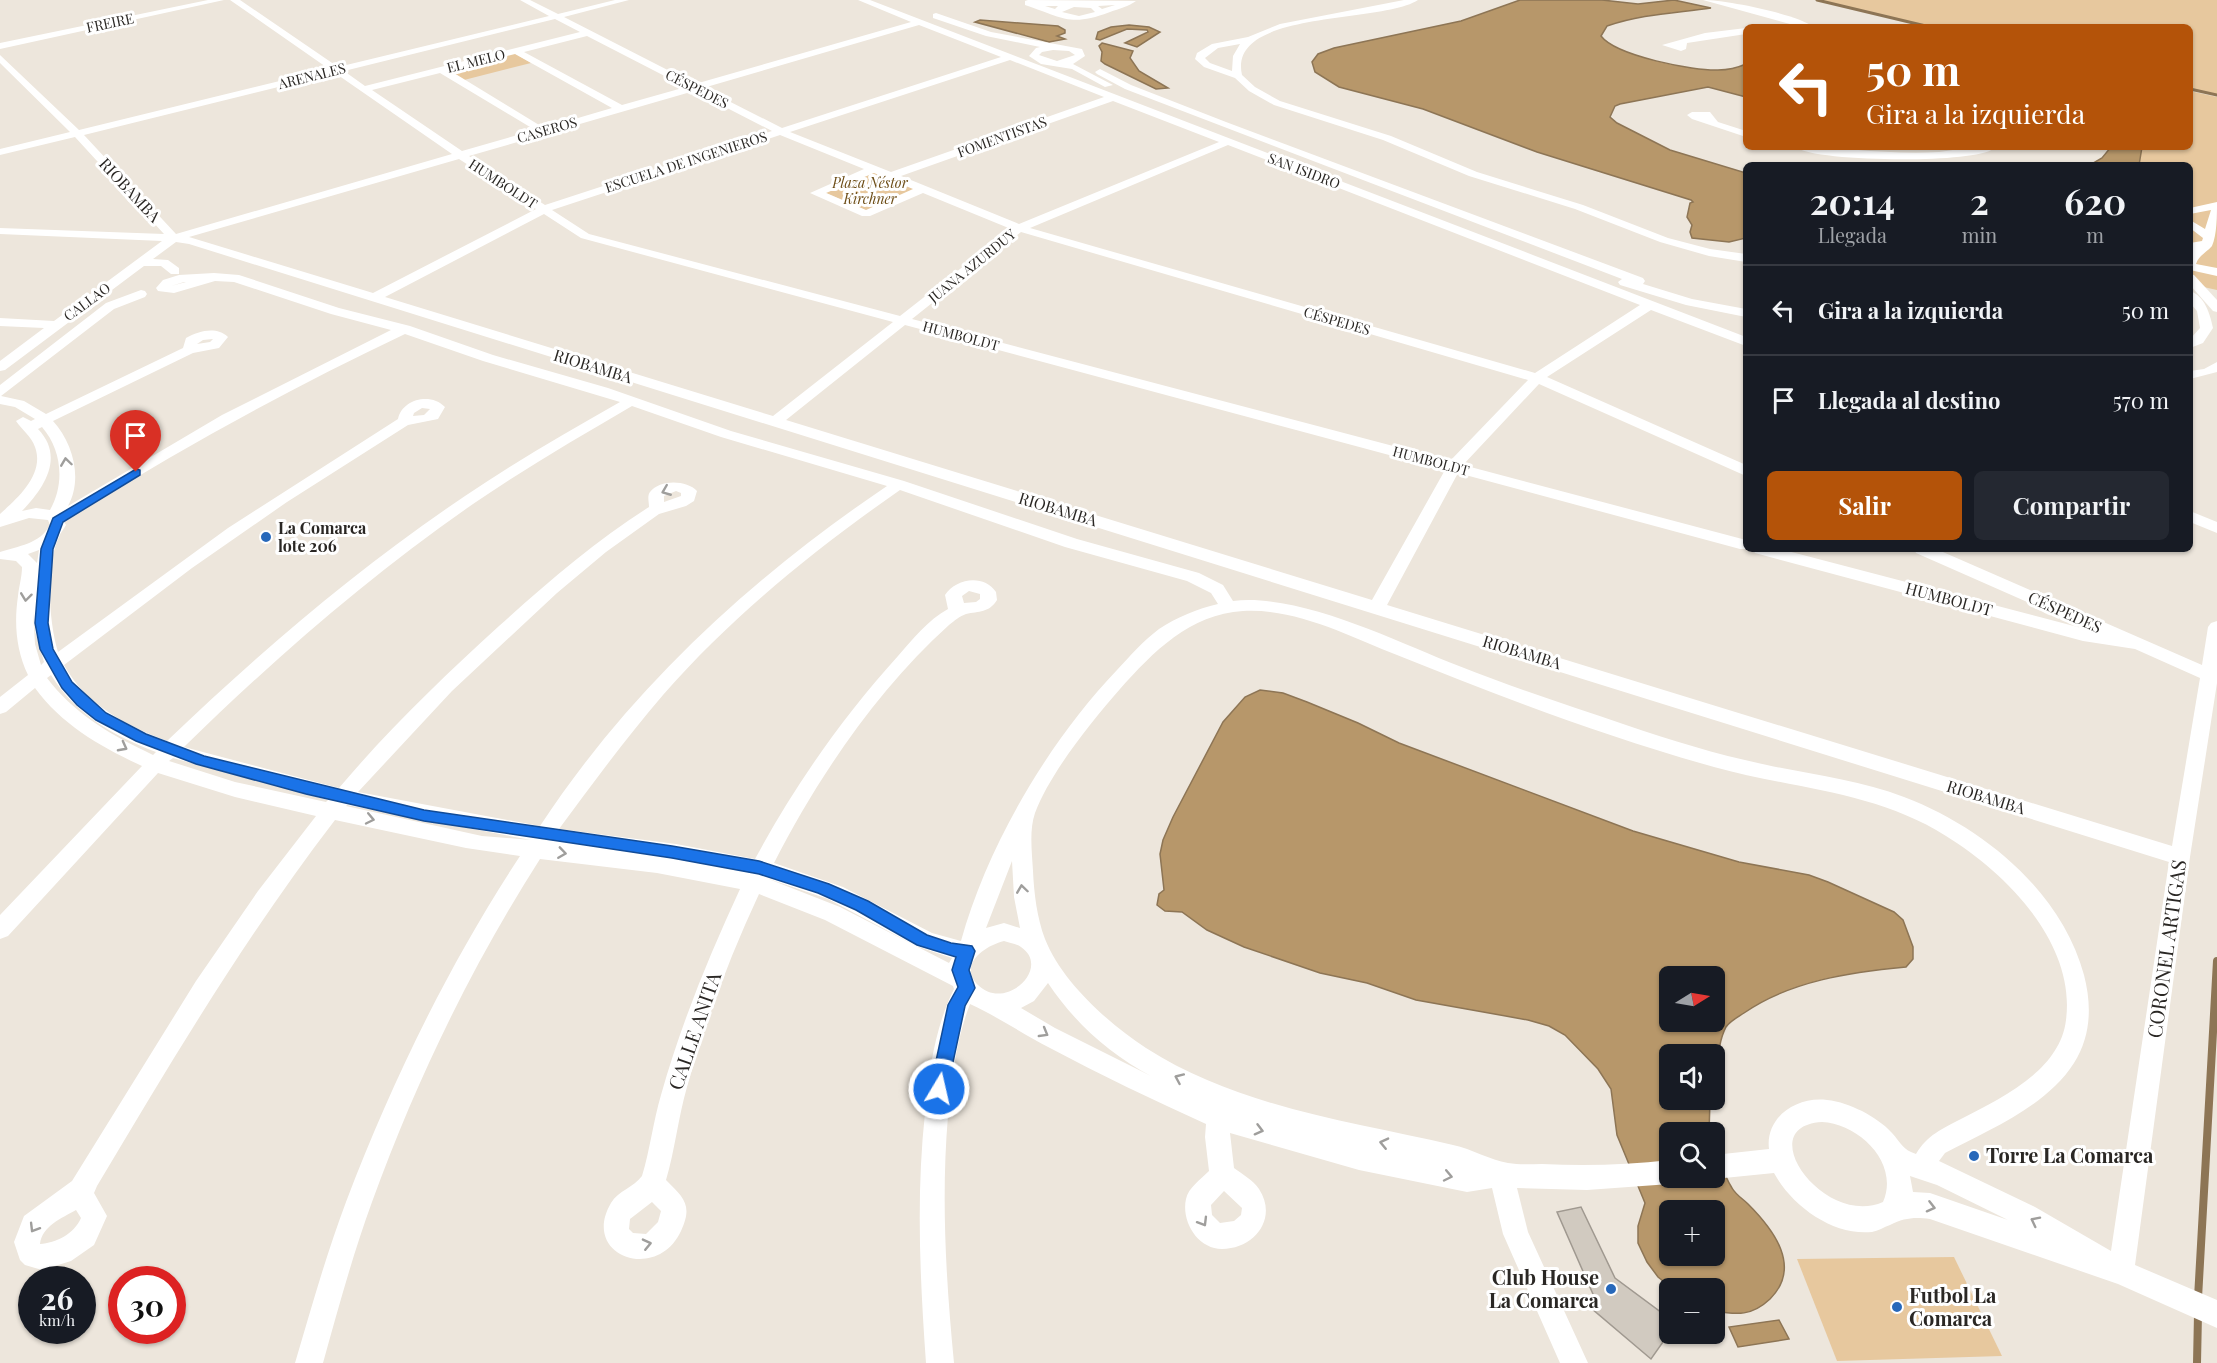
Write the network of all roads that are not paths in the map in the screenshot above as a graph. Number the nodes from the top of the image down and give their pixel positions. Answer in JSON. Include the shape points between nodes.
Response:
{"nodes":[{"id":1,"x":220,"y":0,"type":"edge"},
{"id":2,"x":234,"y":0,"type":"edge"},
{"id":3,"x":524,"y":0,"type":"edge"},
{"id":4,"x":625,"y":0,"type":"edge"},
{"id":5,"x":862,"y":0,"type":"edge"},
{"id":6,"x":881,"y":0,"type":"edge"},
{"id":7,"x":1142,"y":0,"type":"edge"},
{"id":8,"x":1414,"y":0,"type":"edge"},
{"id":9,"x":1707,"y":0,"type":"edge"},
{"id":10,"x":1017,"y":1,"type":"edge"},
{"id":11,"x":1132,"y":2,"type":"junction"},
{"id":12,"x":1028,"y":3,"type":"junction"},
{"id":13,"x":1080,"y":3,"type":"edge"},
{"id":14,"x":930,"y":14,"type":"dead end"},
{"id":15,"x":1060,"y":14,"type":"junction"},
{"id":16,"x":1098,"y":14,"type":"junction"},
{"id":17,"x":556,"y":17,"type":"junction"},
{"id":18,"x":920,"y":22,"type":"junction"},
{"id":19,"x":1791,"y":24,"type":"edge"},
{"id":20,"x":1743,"y":31,"type":"edge"},
{"id":21,"x":588,"y":33,"type":"junction"},
{"id":22,"x":1251,"y":39,"type":"junction"},
{"id":23,"x":1682,"y":42,"type":"dead end"},
{"id":24,"x":0,"y":46,"type":"edge"},
{"id":25,"x":1053,"y":47,"type":"junction"},
{"id":26,"x":516,"y":51,"type":"junction"},
{"id":27,"x":1035,"y":53,"type":"junction"},
{"id":28,"x":1080,"y":56,"type":"junction"},
{"id":29,"x":1011,"y":57,"type":"junction"},
{"id":30,"x":0,"y":58,"type":"edge"},
{"id":31,"x":1061,"y":63,"type":"junction"},
{"id":32,"x":337,"y":70,"type":"junction"},
{"id":33,"x":442,"y":70,"type":"junction"},
{"id":34,"x":1238,"y":76,"type":"junction"},
{"id":35,"x":694,"y":87,"type":"junction"},
{"id":36,"x":364,"y":89,"type":"junction"},
{"id":37,"x":1114,"y":97,"type":"junction"},
{"id":38,"x":621,"y":109,"type":"junction"},
{"id":39,"x":1713,"y":122,"type":"dead end"},
{"id":40,"x":543,"y":131,"type":"junction"},
{"id":41,"x":780,"y":131,"type":"junction"},
{"id":42,"x":77,"y":133,"type":"junction"},
{"id":43,"x":1743,"y":133,"type":"edge"},
{"id":44,"x":1234,"y":135,"type":"junction"},
{"id":45,"x":1823,"y":150,"type":"edge"},
{"id":46,"x":1978,"y":150,"type":"edge"},
{"id":47,"x":1987,"y":150,"type":"edge"},
{"id":48,"x":0,"y":152,"type":"edge"},
{"id":49,"x":460,"y":155,"type":"junction"},
{"id":50,"x":1928,"y":158,"type":"junction"},
{"id":51,"x":1941,"y":162,"type":"edge"},
{"id":52,"x":1970,"y":162,"type":"edge"},
{"id":53,"x":874,"y":169,"type":"junction"},
{"id":54,"x":891,"y":176,"type":"junction"},
{"id":55,"x":922,"y":189,"type":"junction"},
{"id":56,"x":2217,"y":206,"type":"edge"},
{"id":57,"x":542,"y":209,"type":"junction"},
{"id":58,"x":2193,"y":210,"type":"edge"},
{"id":59,"x":2193,"y":227,"type":"edge"},
{"id":60,"x":1019,"y":228,"type":"junction"},
{"id":61,"x":0,"y":231,"type":"edge"},
{"id":62,"x":174,"y":238,"type":"junction"},
{"id":63,"x":2208,"y":240,"type":"junction"},
{"id":64,"x":2193,"y":246,"type":"edge"},
{"id":65,"x":2193,"y":255,"type":"edge"},
{"id":66,"x":1743,"y":258,"type":"edge"},
{"id":67,"x":143,"y":262,"type":"junction"},
{"id":68,"x":2193,"y":267,"type":"edge"},
{"id":69,"x":2193,"y":270,"type":"edge"},
{"id":70,"x":2217,"y":272,"type":"edge"},
{"id":71,"x":186,"y":278,"type":"junction"},
{"id":72,"x":1626,"y":280,"type":"junction"},
{"id":73,"x":165,"y":286,"type":"junction"},
{"id":74,"x":374,"y":298,"type":"junction"},
{"id":75,"x":2193,"y":298,"type":"edge"},
{"id":76,"x":1743,"y":304,"type":"edge"},
{"id":77,"x":1649,"y":305,"type":"junction"},
{"id":78,"x":2217,"y":308,"type":"edge"},
{"id":79,"x":1743,"y":312,"type":"edge"},
{"id":80,"x":903,"y":321,"type":"junction"},
{"id":81,"x":0,"y":322,"type":"edge"},
{"id":82,"x":56,"y":325,"type":"junction"},
{"id":83,"x":405,"y":329,"type":"junction"},
{"id":84,"x":1743,"y":341,"type":"edge"},
{"id":85,"x":2193,"y":343,"type":"edge"},
{"id":86,"x":189,"y":350,"type":"dead end"},
{"id":87,"x":2217,"y":366,"type":"edge"},
{"id":88,"x":0,"y":367,"type":"edge"},
{"id":89,"x":2193,"y":374,"type":"edge"},
{"id":90,"x":1536,"y":378,"type":"junction"},
{"id":91,"x":0,"y":392,"type":"edge"},
{"id":92,"x":0,"y":400,"type":"edge"},
{"id":93,"x":631,"y":401,"type":"junction"},
{"id":94,"x":0,"y":409,"type":"edge"},
{"id":95,"x":45,"y":420,"type":"junction"},
{"id":96,"x":405,"y":421,"type":"dead end"},
{"id":97,"x":775,"y":422,"type":"junction"},
{"id":98,"x":30,"y":427,"type":"junction"},
{"id":99,"x":1454,"y":467,"type":"junction"},
{"id":100,"x":1743,"y":470,"type":"edge"},
{"id":101,"x":899,"y":484,"type":"junction"},
{"id":102,"x":657,"y":508,"type":"dead end"},
{"id":103,"x":2193,"y":517,"type":"edge"},
{"id":104,"x":0,"y":522,"type":"edge"},
{"id":105,"x":54,"y":524,"type":"junction"},
{"id":106,"x":2217,"y":528,"type":"edge"},
{"id":107,"x":1743,"y":544,"type":"edge"},
{"id":108,"x":1772,"y":552,"type":"edge"},
{"id":109,"x":1929,"y":552,"type":"edge"},
{"id":110,"x":4,"y":555,"type":"edge"},
{"id":111,"x":1228,"y":607,"type":"junction"},
{"id":112,"x":1377,"y":607,"type":"junction"},
{"id":113,"x":957,"y":610,"type":"dead end"},
{"id":114,"x":2217,"y":627,"type":"edge"},
{"id":115,"x":2138,"y":644,"type":"junction"},
{"id":116,"x":53,"y":663,"type":"junction"},
{"id":117,"x":2209,"y":675,"type":"junction"},
{"id":118,"x":37,"y":677,"type":"junction"},
{"id":119,"x":0,"y":707,"type":"edge"},
{"id":120,"x":170,"y":749,"type":"junction"},
{"id":121,"x":155,"y":763,"type":"junction"},
{"id":122,"x":337,"y":804,"type":"junction"},
{"id":123,"x":1023,"y":818,"type":"junction"},
{"id":124,"x":539,"y":842,"type":"junction"},
{"id":125,"x":2180,"y":857,"type":"junction"},
{"id":126,"x":755,"y":875,"type":"junction"},
{"id":127,"x":0,"y":930,"type":"edge"},
{"id":128,"x":968,"y":948,"type":"junction"},
{"id":129,"x":1039,"y":950,"type":"junction"},
{"id":130,"x":964,"y":984,"type":"junction"},
{"id":131,"x":994,"y":1003,"type":"junction"},
{"id":132,"x":1220,"y":1108,"type":"junction"},
{"id":133,"x":1894,"y":1157,"type":"junction"},
{"id":134,"x":1782,"y":1160,"type":"junction"},
{"id":135,"x":1725,"y":1166,"type":"edge"},
{"id":136,"x":1925,"y":1168,"type":"junction"},
{"id":137,"x":1659,"y":1173,"type":"edge"},
{"id":138,"x":1221,"y":1175,"type":"dead end"},
{"id":139,"x":1501,"y":1175,"type":"junction"},
{"id":140,"x":652,"y":1184,"type":"dead end"},
{"id":141,"x":79,"y":1193,"type":"dead end"},
{"id":142,"x":1895,"y":1209,"type":"junction"},
{"id":143,"x":2121,"y":1272,"type":"junction"},
{"id":144,"x":2217,"y":1314,"type":"edge"},
{"id":145,"x":309,"y":1363,"type":"edge"},
{"id":146,"x":940,"y":1363,"type":"edge"},
{"id":147,"x":1574,"y":1363,"type":"edge"}],
"edges":[{"from":1,"to":24,"type":"street","name":"FREIRE"},
{"from":2,"to":32,"type":"street","name":"HUMBOLDT"},
{"from":3,"to":17,"type":"street","name":"CÉSPEDES"},
{"from":4,"to":17,"type":"street","name":"ARENALES"},
{"from":5,"to":18,"type":"street","name":"SAN ISIDRO"},
{"from":6,"to":27,"type":"street"},
{"from":7,"to":11,"type":"street"},
{"from":8,"to":22,"type":"street","via":[[1285,26]]},
{"from":9,"to":19,"type":"street","via":[[1751,9]]},
{"from":10,"to":12,"type":"street"},
{"from":11,"to":13,"type":"street"},
{"from":11,"to":16,"type":"street"},
{"from":12,"to":13,"type":"street"},
{"from":12,"to":15,"type":"street"},
{"from":13,"to":15,"type":"street","via":[[1058,9]]},
{"from":13,"to":16,"type":"street","via":[[1098,8]]},
{"from":14,"to":25,"type":"street","via":[[990,34]]},
{"from":15,"to":16,"type":"street","via":[[1079,31]]},
{"from":17,"to":21,"type":"street","name":"CÉSPEDES"},
{"from":17,"to":32,"type":"street","name":"ARENALES"},
{"from":18,"to":29,"type":"street","name":"SAN ISIDRO"},
{"from":18,"to":35,"type":"street","name":"CASEROS"},
{"from":20,"to":23,"type":"street"},
{"from":21,"to":26,"type":"street","name":"EL MELO"},
{"from":21,"to":35,"type":"street","name":"CÉSPEDES"},
{"from":22,"to":34,"type":"street","via":[[1238,53]]},
{"from":22,"to":34,"type":"street","via":[[1215,46],[1200,55],[1207,65]]},
{"from":25,"to":27,"type":"street"},
{"from":25,"to":28,"type":"street","via":[[1076,50]]},
{"from":26,"to":33,"type":"street","name":"EL MELO"},
{"from":26,"to":38,"type":"street"},
{"from":27,"to":31,"type":"street","via":[[1039,60]]},
{"from":28,"to":31,"type":"street"},
{"from":28,"to":44,"type":"street","via":[[1086,64],[1128,87]]},
{"from":29,"to":37,"type":"street","name":"SAN ISIDRO"},
{"from":29,"to":41,"type":"street","name":"ESCUELA DE INGENIEROS"},
{"from":30,"to":42,"type":"street","name":"RIOBAMBA"},
{"from":31,"to":44,"type":"street"},
{"from":32,"to":36,"type":"street","name":"HUMBOLDT"},
{"from":32,"to":42,"type":"street","name":"ARENALES"},
{"from":33,"to":36,"type":"street","name":"EL MELO"},
{"from":33,"to":40,"type":"street"},
{"from":34,"to":66,"type":"street","via":[[1277,103],[1394,141],[1461,170],[1558,199],[1664,240]]},
{"from":35,"to":38,"type":"street","name":"CASEROS"},
{"from":35,"to":41,"type":"street","name":"CÉSPEDES"},
{"from":36,"to":49,"type":"street","name":"HUMBOLDT"},
{"from":37,"to":44,"type":"street","name":"SAN ISIDRO"},
{"from":37,"to":54,"type":"street","name":"FOMENTISTAS"},
{"from":38,"to":40,"type":"street","name":"CASEROS"},
{"from":39,"to":43,"type":"street"},
{"from":40,"to":49,"type":"street","name":"CASEROS"},
{"from":41,"to":53,"type":"street","name":"CÉSPEDES"},
{"from":41,"to":57,"type":"street","name":"ESCUELA DE INGENIEROS"},
{"from":42,"to":48,"type":"street","name":"ARENALES"},
{"from":42,"to":62,"type":"street","name":"RIOBAMBA"},
{"from":44,"to":60,"type":"street","name":"JUANA AZURDUY"},
{"from":44,"to":72,"type":"street"},
{"from":44,"to":77,"type":"street","name":"SAN ISIDRO"},
{"from":45,"to":50,"type":"street"},
{"from":46,"to":50,"type":"street"},
{"from":47,"to":52,"type":"street"},
{"from":49,"to":57,"type":"street","name":"HUMBOLDT"},
{"from":49,"to":62,"type":"street","name":"CASEROS"},
{"from":50,"to":51,"type":"street"},
{"from":53,"to":54,"type":"street","name":"CÉSPEDES"},
{"from":53,"to":55,"type":"street","via":[[816,193],[866,214]]},
{"from":54,"to":55,"type":"street","name":"CÉSPEDES"},
{"from":55,"to":60,"type":"street","name":"CÉSPEDES"},
{"from":56,"to":58,"type":"street"},
{"from":56,"to":63,"type":"street"},
{"from":57,"to":74,"type":"street","name":"ESCUELA DE INGENIEROS"},
{"from":57,"to":80,"type":"street","name":"HUMBOLDT","via":[[595,240]]},
{"from":59,"to":63,"type":"street"},
{"from":60,"to":80,"type":"street","name":"JUANA AZURDUY"},
{"from":60,"to":90,"type":"street","name":"CÉSPEDES"},
{"from":61,"to":62,"type":"street"},
{"from":62,"to":67,"type":"street","name":"CALLAO"},
{"from":62,"to":74,"type":"street","name":"RIOBAMBA"},
{"from":63,"to":64,"type":"street"},
{"from":63,"to":65,"type":"street"},
{"from":67,"to":71,"type":"street","via":[[164,263]]},
{"from":67,"to":82,"type":"street","name":"CALLAO"},
{"from":68,"to":70,"type":"street"},
{"from":69,"to":78,"type":"street"},
{"from":71,"to":73,"type":"street"},
{"from":71,"to":73,"type":"street"},
{"from":71,"to":83,"type":"street","via":[[235,278]]},
{"from":72,"to":76,"type":"street"},
{"from":72,"to":79,"type":"street","via":[[1690,302]]},
{"from":73,"to":91,"type":"street","via":[[110,306]]},
{"from":74,"to":97,"type":"street","name":"RIOBAMBA"},
{"from":75,"to":85,"type":"street","via":[[2203,310],[2207,328]]},
{"from":77,"to":84,"type":"street","name":"SAN ISIDRO"},
{"from":77,"to":90,"type":"street"},
{"from":80,"to":97,"type":"street","name":"JUANA AZURDUY"},
{"from":80,"to":99,"type":"street","name":"HUMBOLDT"},
{"from":81,"to":82,"type":"street"},
{"from":82,"to":88,"type":"street","name":"CALLAO"},
{"from":83,"to":93,"type":"street"},
{"from":83,"to":105,"type":"street","via":[[271,396]]},
{"from":86,"to":95,"type":"street"},
{"from":87,"to":89,"type":"street"},
{"from":90,"to":99,"type":"street"},
{"from":90,"to":100,"type":"street","name":"CÉSPEDES"},
{"from":92,"to":95,"type":"street","via":[[15,403]]},
{"from":93,"to":101,"type":"street","via":[[726,434]]},
{"from":93,"to":120,"type":"street","via":[[521,466],[402,548],[278,648]]},
{"from":94,"to":98,"type":"street"},
{"from":95,"to":98,"type":"street"},
{"from":105,"to":95,"type":"street","one_way":true,"via":[[65,496],[67,464],[61,442]]},
{"from":96,"to":116,"type":"street","via":[[234,529]]},
{"from":97,"to":112,"type":"street","name":"RIOBAMBA"},
{"from":98,"to":104,"type":"street","via":[[44,444],[44,470],[34,488]]},
{"from":99,"to":107,"type":"street","name":"HUMBOLDT"},
{"from":99,"to":112,"type":"street"},
{"from":101,"to":111,"type":"street","via":[[1071,543],[1207,582],[1217,589]]},
{"from":101,"to":124,"type":"street","via":[[792,561],[708,637],[625,728]]},
{"from":102,"to":122,"type":"street","via":[[561,580],[519,618],[437,696]]},
{"from":103,"to":106,"type":"street"},
{"from":104,"to":105,"type":"street","via":[[35,513]]},
{"from":105,"to":110,"type":"street","via":[[32,548]]},
{"from":105,"to":116,"type":"street","via":[[47,549],[41,623]]},
{"from":108,"to":115,"type":"street","name":"HUMBOLDT","via":[[2083,635]]},
{"from":109,"to":115,"type":"street","name":"CÉSPEDES"},
{"from":110,"to":118,"type":"street","one_way":true,"via":[[22,557],[30,570],[25,643]]},
{"from":111,"to":123,"type":"street","via":[[1168,631],[1125,673],[1054,762]]},
{"from":111,"to":136,"type":"street","via":[[1273,607],[1318,617],[1504,690],[1635,735],[1758,771],[1877,795],[1944,825],[1989,857],[2028,894],[2059,936],[2075,980],[2078,1023],[2063,1060],[2048,1075],[2010,1104],[1936,1145]]},
{"from":112,"to":125,"type":"street","name":"RIOBAMBA"},
{"from":113,"to":126,"type":"street","name":"CALLE ANITA","via":[[914,650],[849,725],[816,772]]},
{"from":114,"to":117,"type":"street","name":"CORONEL ARTIGAS"},
{"from":115,"to":117,"type":"street","name":"CÉSPEDES"},
{"from":116,"to":118,"type":"street"},
{"from":116,"to":120,"type":"street","via":[[66,685],[101,716]]},
{"from":117,"to":125,"type":"street","name":"CORONEL ARTIGAS"},
{"from":118,"to":119,"type":"street"},
{"from":118,"to":121,"type":"street","one_way":true,"via":[[55,702],[79,721]]},
{"from":120,"to":121,"type":"street"},
{"from":120,"to":122,"type":"street"},
{"from":121,"to":122,"type":"street","via":[[220,787]]},
{"from":121,"to":127,"type":"street"},
{"from":122,"to":124,"type":"street","via":[[495,845]]},
{"from":122,"to":141,"type":"street","via":[[193,1002]]},
{"from":123,"to":128,"type":"street","via":[[1003,857]]},
{"from":129,"to":123,"type":"street","one_way":true,"via":[[1025,907],[1021,876]]},
{"from":124,"to":126,"type":"street","via":[[698,872]]},
{"from":124,"to":145,"type":"street","via":[[482,936],[413,1072],[359,1202]]},
{"from":125,"to":143,"type":"street","name":"CORONEL ARTIGAS"},
{"from":126,"to":128,"type":"street","via":[[824,889],[862,905],[922,940],[951,950]]},
{"from":126,"to":130,"type":"street"},
{"from":126,"to":140,"type":"street","name":"CALLE ANITA","via":[[688,1045]]},
{"from":128,"to":129,"type":"street","via":[[992,933],[1004,932],[1028,938]]},
{"from":128,"to":130,"type":"street","via":[[962,960]]},
{"from":129,"to":131,"type":"street","via":[[1043,967],[1033,990],[1022,998]]},
{"from":132,"to":129,"type":"street","one_way":true,"via":[[1124,1047],[1088,1016],[1066,992]]},
{"from":130,"to":131,"type":"street","via":[[973,995]]},
{"from":130,"to":146,"type":"street","via":[[942,1071],[932,1175],[931,1232]]},
{"from":131,"to":132,"type":"street","one_way":true,"via":[[1120,1073]]},
{"from":132,"to":138,"type":"street","via":[[1217,1137]]},
{"from":132,"to":139,"type":"street","via":[[1359,1158],[1467,1180]]},
{"from":133,"to":134,"type":"street","via":[[1884,1141],[1847,1116],[1811,1111],[1786,1124],[1780,1137]]},
{"from":133,"to":136,"type":"street"},
{"from":133,"to":142,"type":"street","via":[[1902,1176],[1902,1194]]},
{"from":134,"to":135,"type":"street"},
{"from":134,"to":142,"type":"street","via":[[1797,1186],[1829,1212],[1867,1221]]},
{"from":143,"to":136,"type":"street","one_way":true,"via":[[2068,1238]]},
{"from":137,"to":139,"type":"street","via":[[1555,1178]]},
{"from":139,"to":147,"type":"street","via":[[1516,1234]]},
{"from":142,"to":143,"type":"street","one_way":true,"via":[[1913,1204],[1930,1206]]},
{"from":143,"to":144,"type":"street"}]}
